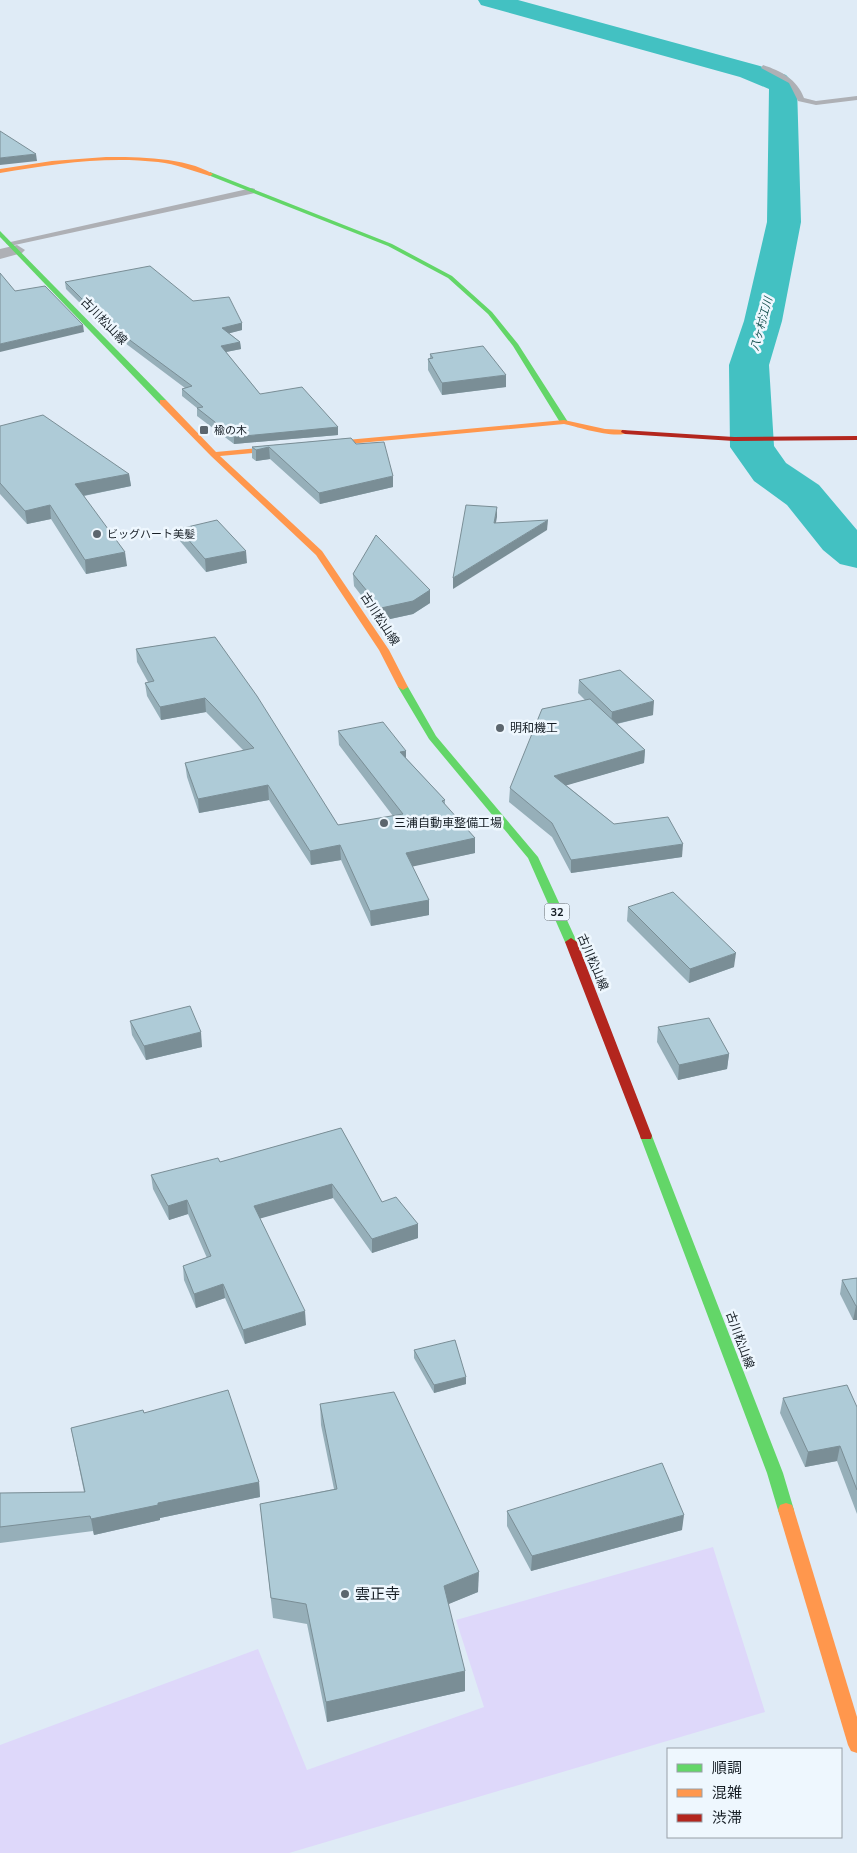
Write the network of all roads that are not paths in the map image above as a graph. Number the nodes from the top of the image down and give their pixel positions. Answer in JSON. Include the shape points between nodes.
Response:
{"nodes":[{"id":1,"x":763,"y":67,"type":"dead end"},
{"id":2,"x":857,"y":98,"type":"edge"},
{"id":3,"x":0,"y":171,"type":"edge"},
{"id":4,"x":252,"y":192,"type":"junction"},
{"id":5,"x":0,"y":233,"type":"edge"},
{"id":6,"x":9,"y":249,"type":"edge"},
{"id":7,"x":564,"y":422,"type":"junction"},
{"id":8,"x":857,"y":438,"type":"edge"},
{"id":9,"x":214,"y":454,"type":"junction"},
{"id":10,"x":857,"y":1745,"type":"edge"}],
"edges":[{"from":1,"to":2,"type":"lane","via":[[789,77],[801,98],[816,104]]},
{"from":3,"to":4,"type":"main road","via":[[88,159],[159,159],[201,170]]},
{"from":4,"to":6,"type":"lane"},
{"from":4,"to":7,"type":"main road","via":[[390,245],[450,277],[490,313],[516,345]]},
{"from":5,"to":6,"type":"main road","name":"古川松山線","number":"32"},
{"from":6,"to":9,"type":"main road","name":"古川松山線","number":"32"},
{"from":7,"to":8,"type":"main road","via":[[605,431],[734,439]]},
{"from":7,"to":9,"type":"main road"},
{"from":9,"to":10,"type":"main road","name":"古川松山線","number":"32","via":[[318,553],[384,650],[432,737],[533,857],[585,975],[775,1473]]}]}
